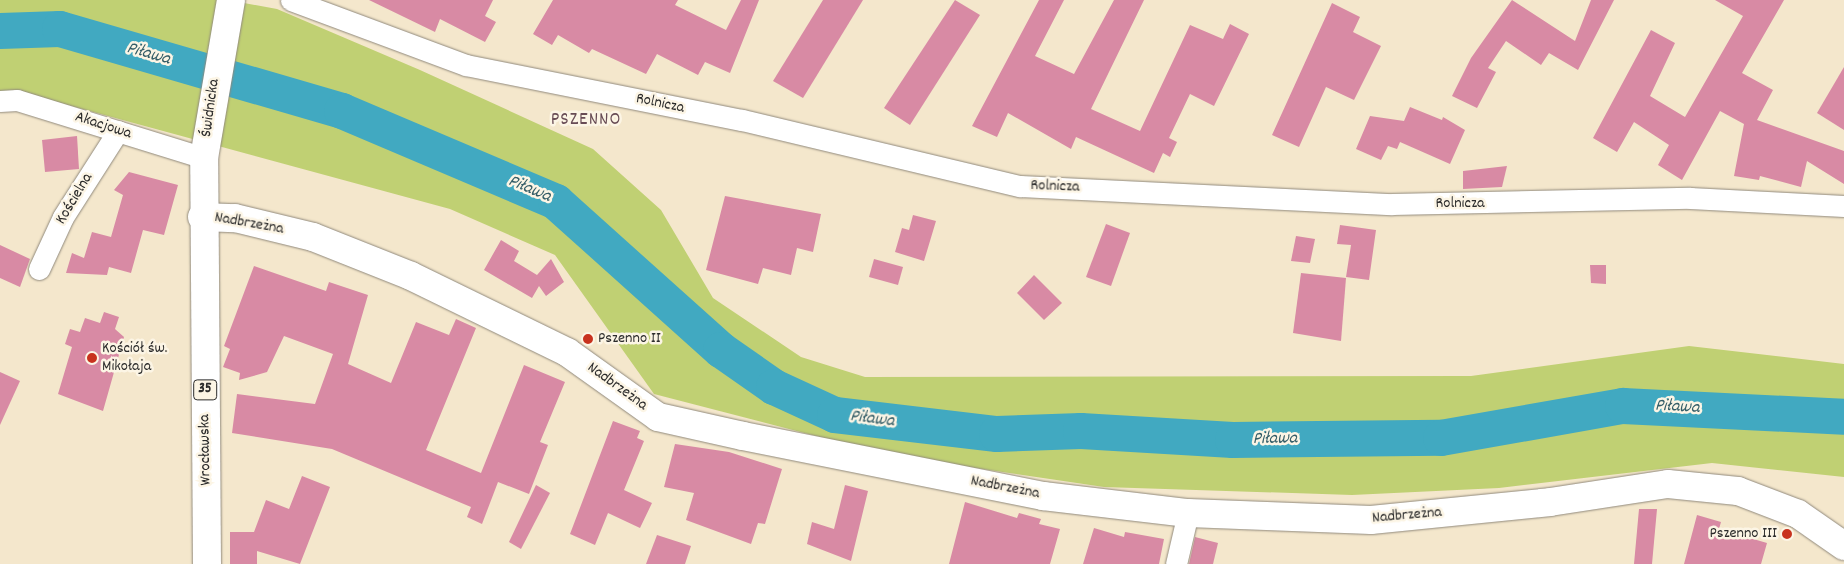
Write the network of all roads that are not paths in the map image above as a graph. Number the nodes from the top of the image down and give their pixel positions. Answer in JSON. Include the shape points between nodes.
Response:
{"nodes":[{"id":1,"x":291,"y":0,"type":"edge"},
{"id":2,"x":230,"y":3,"type":"edge"},
{"id":3,"x":0,"y":101,"type":"edge"},
{"id":4,"x":118,"y":131,"type":"junction"},
{"id":5,"x":205,"y":152,"type":"junction"},
{"id":6,"x":1844,"y":206,"type":"edge"},
{"id":7,"x":202,"y":217,"type":"junction"},
{"id":8,"x":39,"y":269,"type":"dead end"},
{"id":9,"x":1188,"y":513,"type":"junction"},
{"id":10,"x":1844,"y":546,"type":"edge"},
{"id":11,"x":207,"y":564,"type":"edge"},
{"id":12,"x":1176,"y":564,"type":"edge"}],
"edges":[{"from":1,"to":6,"type":"street","name":"Rolnicza","via":[[466,65],[742,120],[1020,186],[1392,204],[1690,198]]},
{"from":2,"to":5,"type":"street","name":"Świdnicka","number":"35"},
{"from":3,"to":4,"type":"street","name":"Akacjowa","via":[[17,100]]},
{"from":4,"to":5,"type":"street","name":"Akacjowa"},
{"from":4,"to":8,"type":"street","name":"Kościelna","via":[[63,217]]},
{"from":5,"to":7,"type":"street","name":"Świdnicka","number":"35"},
{"from":7,"to":9,"type":"street","name":"Nadbrzeżna","via":[[235,218],[313,237],[411,276],[580,360],[658,417],[1043,496]]},
{"from":7,"to":11,"type":"street","name":"Wrocławska","number":"35"},
{"from":9,"to":10,"type":"street","name":"Nadbrzeżna","via":[[1371,520],[1550,502],[1668,484],[1738,492],[1798,514]]},
{"from":9,"to":12,"type":"street"}]}
